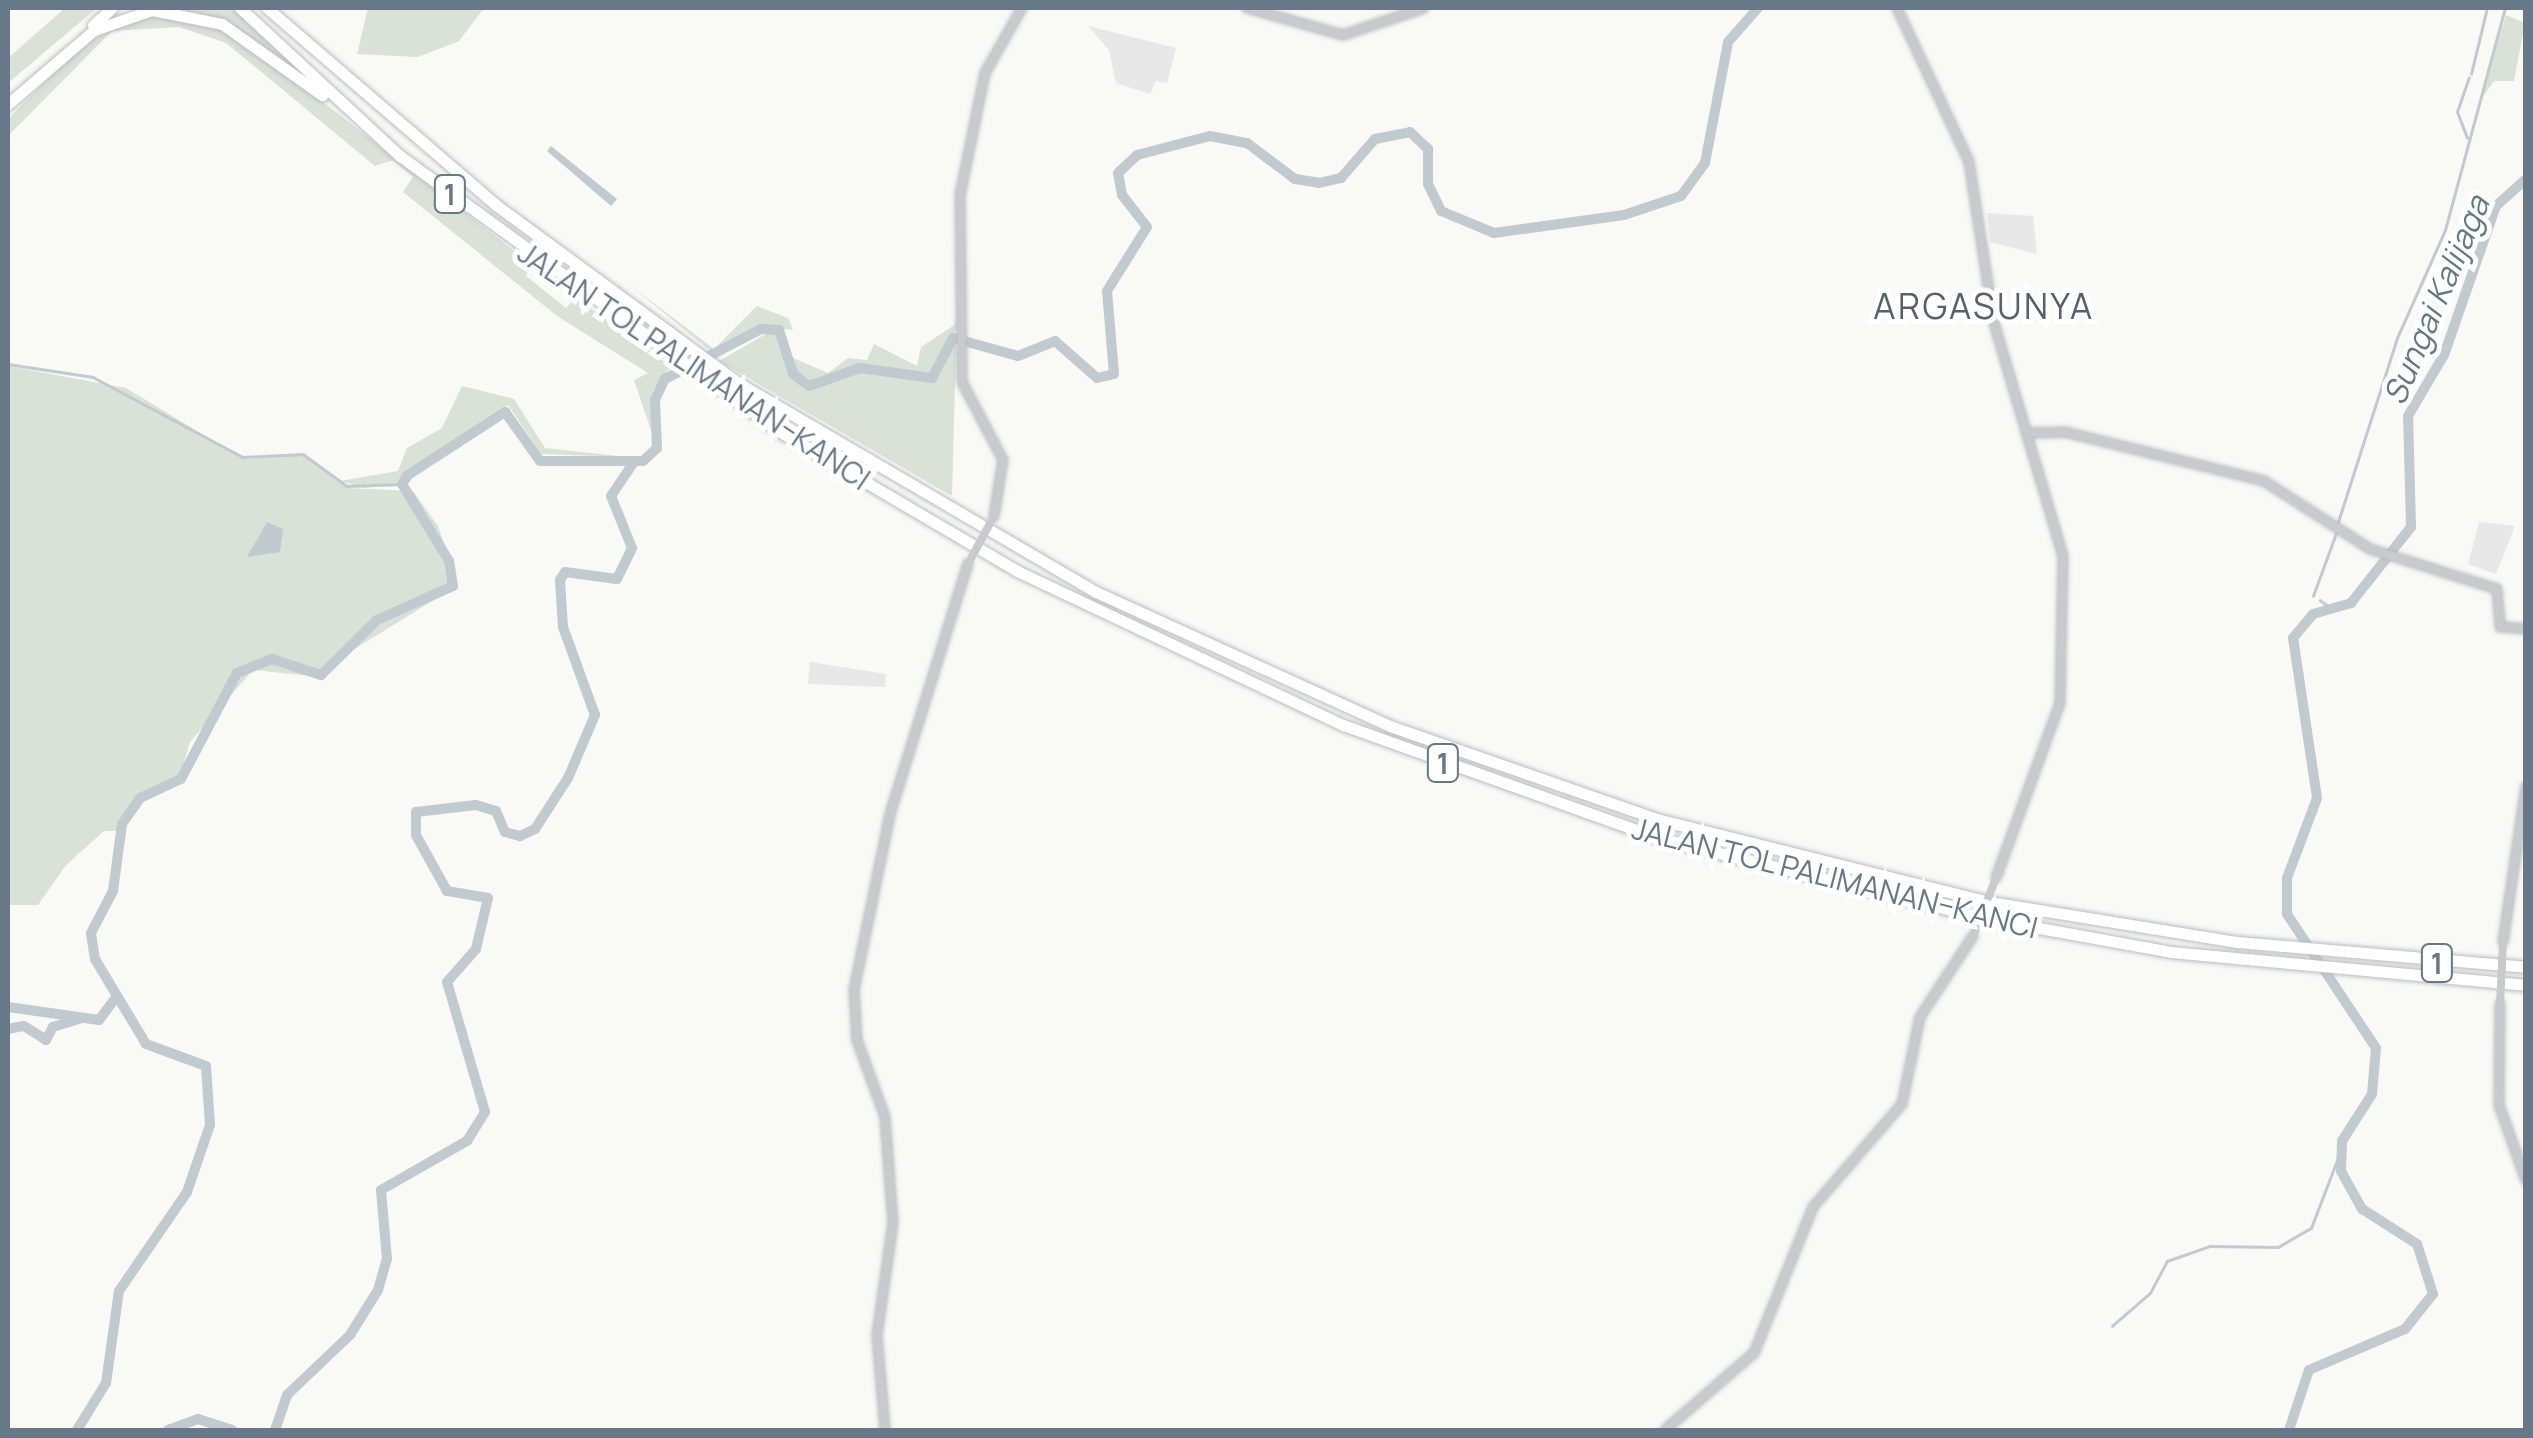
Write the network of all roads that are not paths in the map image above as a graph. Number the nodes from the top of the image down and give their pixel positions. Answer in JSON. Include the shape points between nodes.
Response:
{"nodes":[{"id":1,"x":112,"y":8,"type":"edge"},
{"id":2,"x":240,"y":8,"type":"edge"},
{"id":3,"x":267,"y":8,"type":"edge"},
{"id":4,"x":1022,"y":8,"type":"edge"},
{"id":5,"x":1247,"y":8,"type":"edge"},
{"id":6,"x":1424,"y":8,"type":"edge"},
{"id":7,"x":1898,"y":8,"type":"edge"},
{"id":8,"x":8,"y":96,"type":"edge"},
{"id":9,"x":8,"y":104,"type":"edge"},
{"id":10,"x":400,"y":156,"type":"junction"},
{"id":11,"x":2026,"y":433,"type":"junction"},
{"id":12,"x":2526,"y":628,"type":"edge"},
{"id":13,"x":2526,"y":787,"type":"edge"},
{"id":14,"x":2526,"y":967,"type":"edge"},
{"id":15,"x":2526,"y":985,"type":"edge"},
{"id":16,"x":2526,"y":1180,"type":"edge"},
{"id":17,"x":885,"y":1430,"type":"edge"},
{"id":18,"x":1665,"y":1430,"type":"edge"}],
"edges":[{"from":1,"to":8,"type":"highway"},
{"from":2,"to":10,"type":"highway","name":"JALAN TOL PALIMANAN–KANCI","number":"1"},
{"from":3,"to":14,"type":"highway","name":"JALAN TOL PALIMANAN–KANCI","number":"1","via":[[484,196],[685,346],[866,465],[1096,592],[1390,726],[1761,847],[2056,916],[2247,944]]},
{"from":4,"to":17,"type":"street","bridge":true,"via":[[985,73],[964,174],[960,361],[968,401],[1003,460],[994,516],[968,564],[890,814],[854,990],[890,1176],[893,1228],[877,1335]]},
{"from":5,"to":6,"type":"street","via":[[1343,34]]},
{"from":7,"to":11,"type":"street","via":[[1971,169],[1994,324]]},
{"from":9,"to":10,"type":"highway","via":[[94,30],[172,10],[251,40]]},
{"from":10,"to":15,"type":"highway","name":"JALAN TOL PALIMANAN–KANCI","number":"1","via":[[708,383],[1017,571],[1401,748],[1768,868],[2078,936],[2247,961]]},
{"from":11,"to":12,"type":"street","via":[[2065,432],[2232,471],[2338,524],[2372,550],[2497,589],[2500,627]]},
{"from":11,"to":18,"type":"street","bridge":true,"via":[[2062,556],[2061,692],[1996,878],[1973,936],[1920,1016],[1902,1104],[1821,1191],[1754,1353]]},
{"from":13,"to":16,"type":"street","bridge":true,"via":[[2503,942],[2499,1105]]}]}
